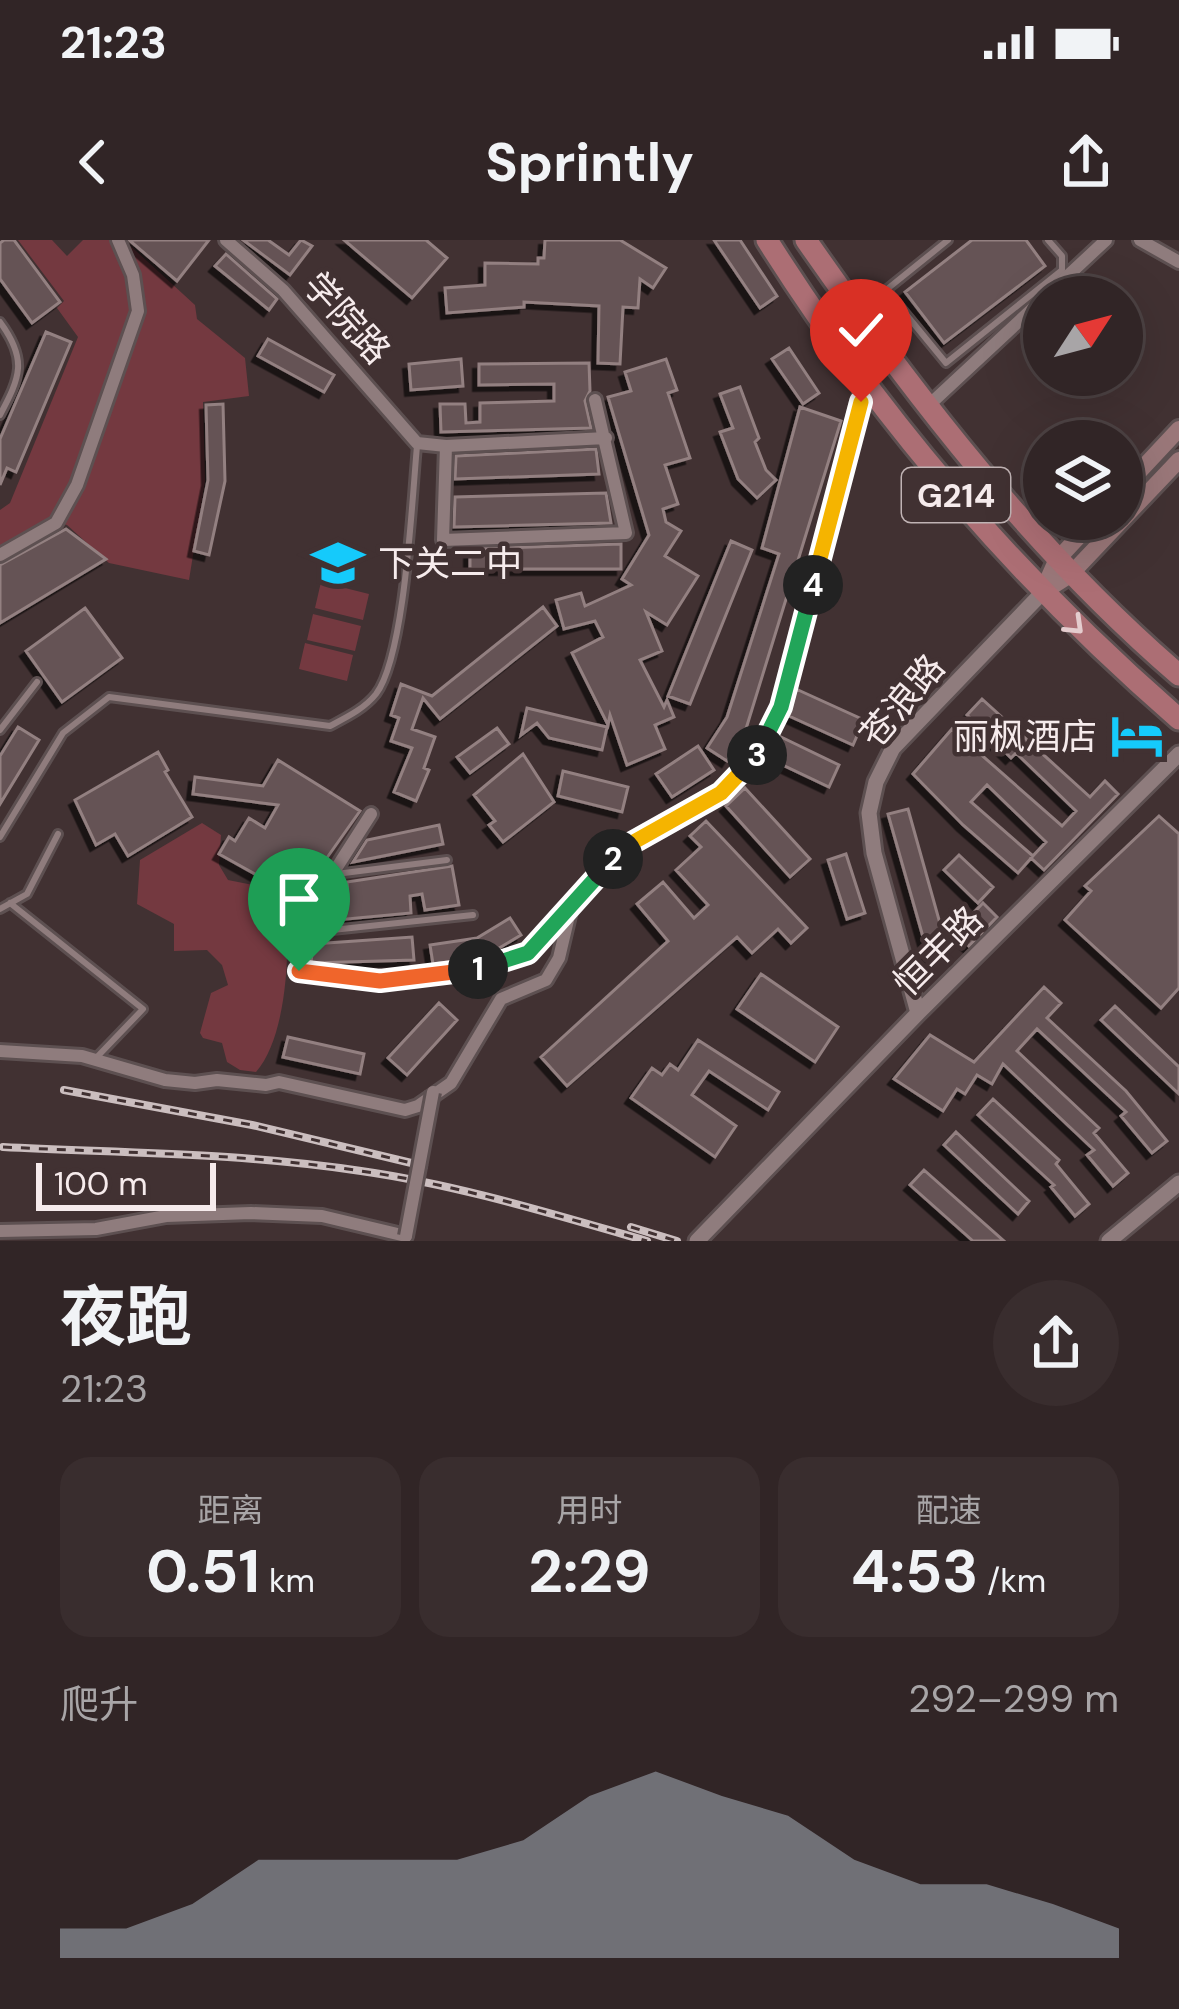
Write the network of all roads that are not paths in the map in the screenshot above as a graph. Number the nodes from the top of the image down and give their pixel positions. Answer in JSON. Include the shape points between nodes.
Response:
{"nodes":[{"id":1,"x":118,"y":240,"type":"edge"},
{"id":2,"x":226,"y":240,"type":"edge"},
{"id":3,"x":767,"y":240,"type":"edge"},
{"id":4,"x":806,"y":240,"type":"edge"},
{"id":5,"x":948,"y":240,"type":"edge"},
{"id":6,"x":1048,"y":240,"type":"edge"},
{"id":7,"x":1106,"y":240,"type":"edge"},
{"id":8,"x":1140,"y":240,"type":"edge"},
{"id":9,"x":1179,"y":262,"type":"edge"},
{"id":10,"x":1067,"y":276,"type":"edge"},
{"id":11,"x":1023,"y":317,"type":"edge"},
{"id":12,"x":0,"y":322,"type":"edge"},
{"id":13,"x":864,"y":377,"type":"junction"},
{"id":14,"x":596,"y":400,"type":"dead end"},
{"id":15,"x":928,"y":406,"type":"junction"},
{"id":16,"x":0,"y":415,"type":"edge"},
{"id":17,"x":1179,"y":429,"type":"edge"},
{"id":18,"x":606,"y":438,"type":"junction"},
{"id":19,"x":417,"y":442,"type":"junction"},
{"id":20,"x":446,"y":446,"type":"junction"},
{"id":21,"x":1179,"y":460,"type":"edge"},
{"id":22,"x":1143,"y":468,"type":"edge"},
{"id":23,"x":1081,"y":540,"type":"edge"},
{"id":24,"x":0,"y":555,"type":"edge"},
{"id":25,"x":1063,"y":568,"type":"junction"},
{"id":26,"x":1042,"y":593,"type":"junction"},
{"id":27,"x":1179,"y":675,"type":"edge"},
{"id":28,"x":37,"y":682,"type":"dead end"},
{"id":29,"x":1179,"y":719,"type":"edge"},
{"id":30,"x":0,"y":730,"type":"edge"},
{"id":31,"x":1179,"y":754,"type":"edge"},
{"id":32,"x":371,"y":814,"type":"dead end"},
{"id":33,"x":58,"y":834,"type":"dead end"},
{"id":34,"x":0,"y":837,"type":"edge"},
{"id":35,"x":447,"y":860,"type":"dead end"},
{"id":36,"x":333,"y":874,"type":"junction"},
{"id":37,"x":10,"y":903,"type":"junction"},
{"id":38,"x":572,"y":904,"type":"junction"},
{"id":39,"x":0,"y":909,"type":"edge"},
{"id":40,"x":472,"y":915,"type":"dead end"},
{"id":41,"x":304,"y":933,"type":"junction"},
{"id":42,"x":918,"y":1013,"type":"junction"},
{"id":43,"x":0,"y":1051,"type":"edge"},
{"id":44,"x":94,"y":1060,"type":"junction"},
{"id":45,"x":433,"y":1092,"type":"junction"},
{"id":46,"x":1179,"y":1183,"type":"edge"},
{"id":47,"x":0,"y":1231,"type":"edge"},
{"id":48,"x":697,"y":1241,"type":"edge"},
{"id":49,"x":1109,"y":1241,"type":"edge"}],
"edges":[{"from":1,"to":24,"type":"street","via":[[138,311],[77,485],[47,531]]},
{"from":2,"to":19,"type":"street","name":"学院路","via":[[283,290]]},
{"from":3,"to":13,"type":"highway","number":"G214"},
{"from":4,"to":15,"type":"highway","number":"G214"},
{"from":5,"to":6,"type":"lane","via":[[886,290],[946,363],[1062,270]]},
{"from":7,"to":10,"type":"street"},
{"from":8,"to":9,"type":"street"},
{"from":11,"to":15,"type":"street"},
{"from":12,"to":16,"type":"lane","via":[[14,341],[20,376]]},
{"from":13,"to":26,"type":"highway","number":"G214"},
{"from":13,"to":38,"type":"street","via":[[781,707],[755,758],[721,793],[623,848]]},
{"from":14,"to":18,"type":"street"},
{"from":15,"to":25,"type":"highway","number":"G214"},
{"from":17,"to":22,"type":"main road"},
{"from":18,"to":20,"type":"street"},
{"from":18,"to":20,"type":"street","via":[[626,533],[442,541]]},
{"from":19,"to":20,"type":"street"},
{"from":19,"to":34,"type":"lane","via":[[393,650],[379,691],[362,709],[330,726],[109,697],[63,733]]},
{"from":21,"to":25,"type":"main road"},
{"from":23,"to":25,"type":"main road"},
{"from":25,"to":26,"type":"main road"},
{"from":25,"to":27,"type":"highway","number":"G214"},
{"from":26,"to":29,"type":"highway","number":"G214","one_way":true},
{"from":26,"to":42,"type":"street","name":"苍浪路","via":[[893,748],[876,782],[869,813],[874,854]]},
{"from":28,"to":30,"type":"lane"},
{"from":31,"to":42,"type":"street","name":"恒丰路"},
{"from":32,"to":36,"type":"street"},
{"from":33,"to":37,"type":"lane","via":[[27,894]]},
{"from":35,"to":36,"type":"lane"},
{"from":36,"to":41,"type":"street","via":[[305,917]]},
{"from":37,"to":39,"type":"lane"},
{"from":37,"to":44,"type":"lane","via":[[143,1009]]},
{"from":38,"to":41,"type":"street","via":[[528,953],[491,967],[380,981],[299,971]]},
{"from":38,"to":45,"type":"street","via":[[546,980],[501,1000],[451,1083]]},
{"from":40,"to":41,"type":"lane"},
{"from":42,"to":48,"type":"street","name":"恒丰路"},
{"from":43,"to":44,"type":"street"},
{"from":44,"to":45,"type":"street","via":[[165,1080],[279,1082],[405,1109]]},
{"from":45,"to":47,"type":"street","bridge":true,"via":[[406,1236],[322,1216],[251,1213]]},
{"from":46,"to":49,"type":"street"}]}
